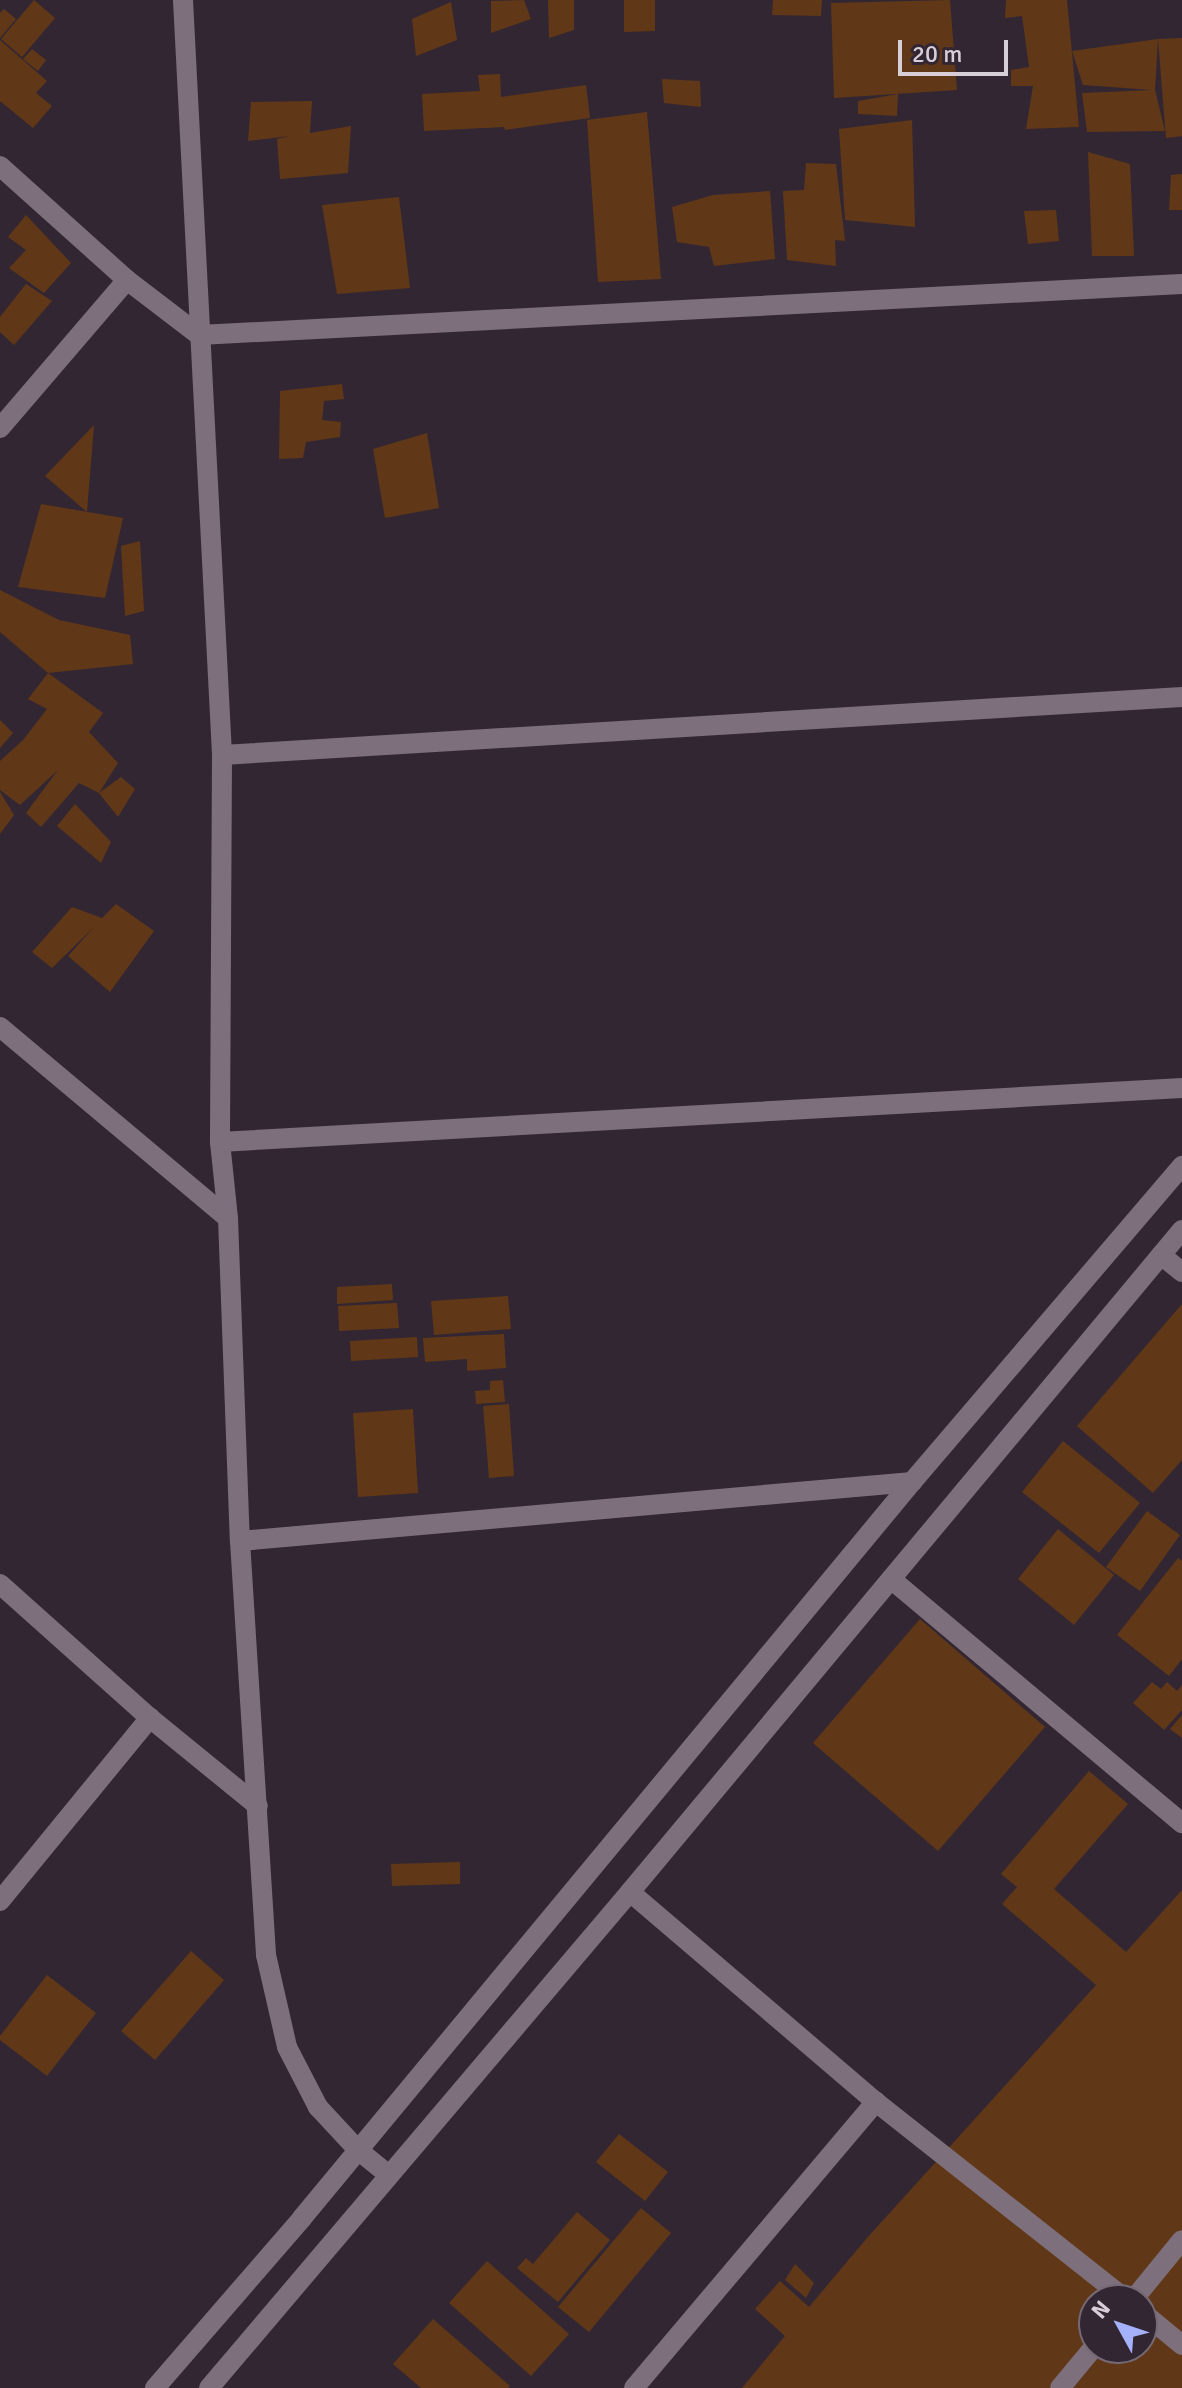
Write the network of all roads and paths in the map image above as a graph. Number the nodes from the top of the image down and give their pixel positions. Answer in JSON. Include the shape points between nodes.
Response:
{"nodes":[{"id":1,"x":183,"y":0,"type":"edge"},
{"id":2,"x":0,"y":166,"type":"edge"},
{"id":3,"x":127,"y":280,"type":"junction"},
{"id":4,"x":1182,"y":284,"type":"edge"},
{"id":5,"x":199,"y":335,"type":"junction"},
{"id":6,"x":0,"y":428,"type":"edge"},
{"id":7,"x":1182,"y":697,"type":"edge"},
{"id":8,"x":222,"y":755,"type":"junction"},
{"id":9,"x":0,"y":1027,"type":"edge"},
{"id":10,"x":1182,"y":1088,"type":"edge"},
{"id":11,"x":220,"y":1142,"type":"junction"},
{"id":12,"x":1182,"y":1166,"type":"edge"},
{"id":13,"x":228,"y":1218,"type":"junction"},
{"id":14,"x":1182,"y":1230,"type":"edge"},
{"id":15,"x":1161,"y":1255,"type":"junction"},
{"id":16,"x":1182,"y":1272,"type":"edge"},
{"id":17,"x":912,"y":1482,"type":"junction"},
{"id":18,"x":240,"y":1541,"type":"junction"},
{"id":19,"x":891,"y":1579,"type":"junction"},
{"id":20,"x":0,"y":1584,"type":"edge"},
{"id":21,"x":150,"y":1718,"type":"junction"},
{"id":22,"x":258,"y":1806,"type":"junction"},
{"id":23,"x":1182,"y":1823,"type":"edge"},
{"id":24,"x":630,"y":1892,"type":"junction"},
{"id":25,"x":0,"y":1901,"type":"edge"},
{"id":26,"x":876,"y":2102,"type":"junction"},
{"id":27,"x":358,"y":2150,"type":"junction"},
{"id":28,"x":388,"y":2174,"type":"junction"},
{"id":29,"x":1182,"y":2240,"type":"edge"},
{"id":30,"x":1107,"y":2284,"type":"edge"},
{"id":31,"x":1146,"y":2284,"type":"edge"},
{"id":32,"x":1158,"y":2325,"type":"edge"},
{"id":33,"x":1182,"y":2345,"type":"edge"},
{"id":34,"x":1080,"y":2364,"type":"edge"},
{"id":35,"x":155,"y":2388,"type":"edge"},
{"id":36,"x":209,"y":2388,"type":"edge"},
{"id":37,"x":634,"y":2388,"type":"edge"},
{"id":38,"x":1060,"y":2388,"type":"edge"}],
"edges":[{"from":1,"to":5,"type":"street"},
{"from":2,"to":3,"type":"street"},
{"from":3,"to":5,"type":"street"},
{"from":3,"to":6,"type":"street"},
{"from":4,"to":5,"type":"street"},
{"from":5,"to":8,"type":"street"},
{"from":7,"to":8,"type":"street"},
{"from":8,"to":11,"type":"street"},
{"from":9,"to":13,"type":"street"},
{"from":10,"to":11,"type":"street"},
{"from":11,"to":13,"type":"street"},
{"from":12,"to":17,"type":"street"},
{"from":13,"to":18,"type":"street"},
{"from":14,"to":15,"type":"street"},
{"from":15,"to":16,"type":"street"},
{"from":15,"to":19,"type":"street"},
{"from":17,"to":18,"type":"street"},
{"from":17,"to":27,"type":"street"},
{"from":18,"to":22,"type":"street"},
{"from":19,"to":23,"type":"street"},
{"from":19,"to":24,"type":"street"},
{"from":20,"to":21,"type":"street"},
{"from":21,"to":22,"type":"street"},
{"from":21,"to":25,"type":"street"},
{"from":22,"to":27,"type":"street","via":[[266,1955],[287,2047],[318,2107]]},
{"from":24,"to":26,"type":"street"},
{"from":24,"to":28,"type":"street"},
{"from":26,"to":30,"type":"street"},
{"from":26,"to":37,"type":"street"},
{"from":27,"to":28,"type":"street"},
{"from":27,"to":35,"type":"street"},
{"from":28,"to":36,"type":"street"},
{"from":29,"to":31,"type":"street"},
{"from":32,"to":33,"type":"street"},
{"from":34,"to":38,"type":"street"}]}
